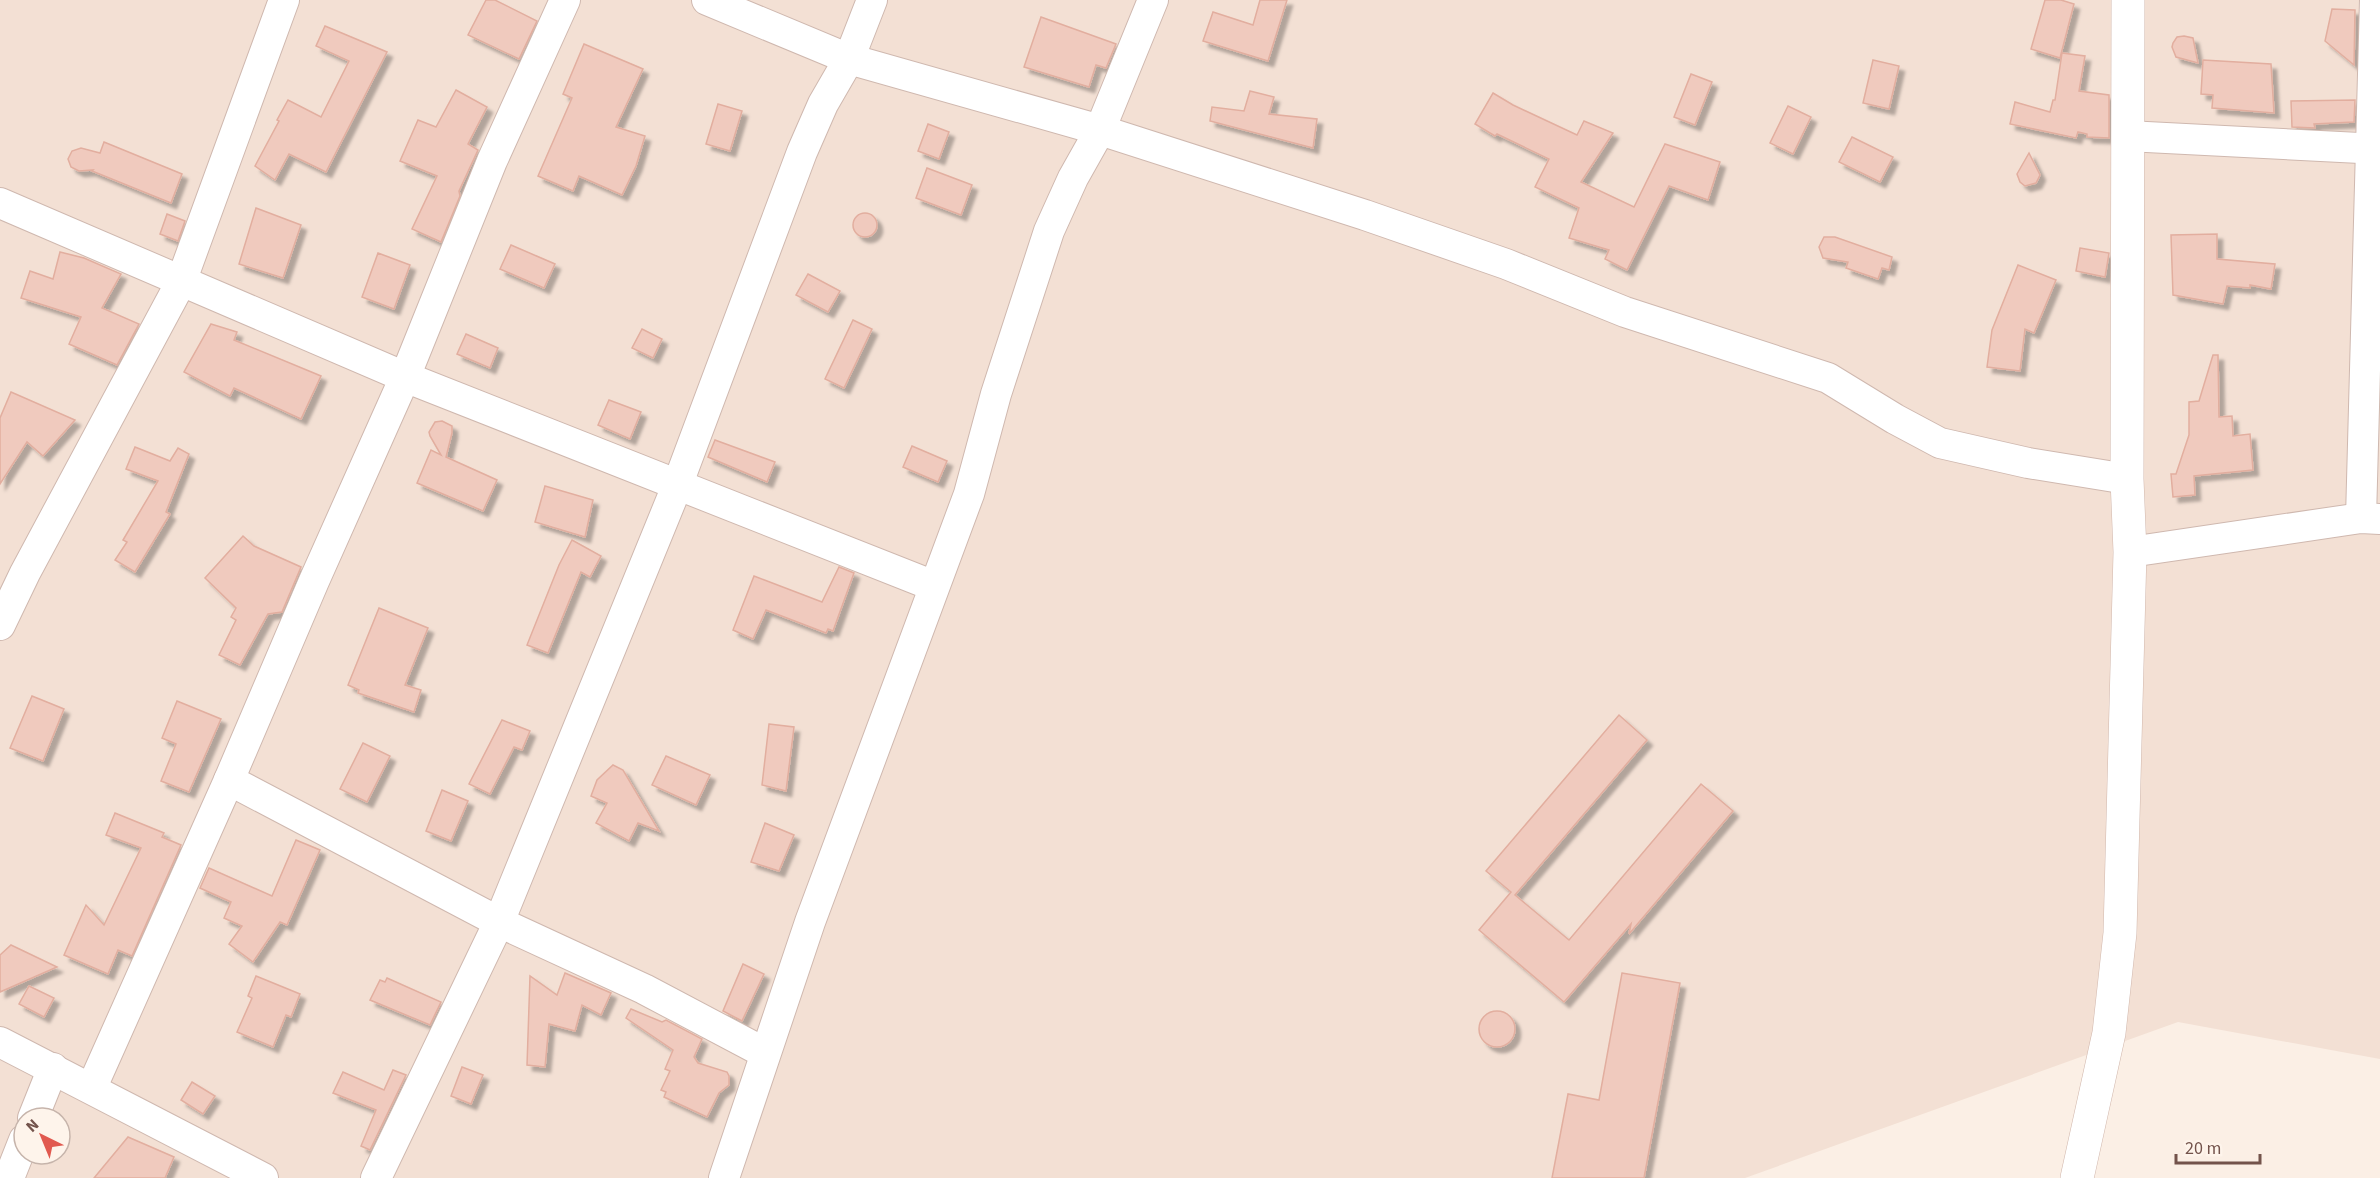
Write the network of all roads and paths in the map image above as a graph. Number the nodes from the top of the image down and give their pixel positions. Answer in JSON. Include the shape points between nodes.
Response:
{"nodes":[{"id":1,"x":284,"y":0,"type":"edge"},
{"id":2,"x":565,"y":0,"type":"edge"},
{"id":3,"x":707,"y":0,"type":"edge"},
{"id":4,"x":872,"y":0,"type":"edge"},
{"id":5,"x":1153,"y":0,"type":"edge"},
{"id":6,"x":2128,"y":0,"type":"edge"},
{"id":7,"x":2376,"y":0,"type":"edge"},
{"id":8,"x":849,"y":59,"type":"junction"},
{"id":9,"x":1100,"y":130,"type":"junction"},
{"id":10,"x":2127,"y":136,"type":"junction"},
{"id":11,"x":2376,"y":149,"type":"edge"},
{"id":12,"x":0,"y":203,"type":"edge"},
{"id":13,"x":181,"y":282,"type":"junction"},
{"id":14,"x":405,"y":377,"type":"junction"},
{"id":15,"x":2127,"y":479,"type":"junction"},
{"id":16,"x":677,"y":486,"type":"junction"},
{"id":17,"x":2371,"y":519,"type":"edge"},
{"id":18,"x":2130,"y":552,"type":"junction"},
{"id":19,"x":934,"y":586,"type":"junction"},
{"id":20,"x":0,"y":625,"type":"edge"},
{"id":21,"x":229,"y":780,"type":"junction"},
{"id":22,"x":499,"y":922,"type":"junction"},
{"id":23,"x":0,"y":1042,"type":"edge"},
{"id":24,"x":765,"y":1053,"type":"junction"},
{"id":25,"x":53,"y":1068,"type":"junction"},
{"id":26,"x":92,"y":1088,"type":"junction"},
{"id":27,"x":38,"y":1106,"type":"edge"},
{"id":28,"x":245,"y":1174,"type":"edge"},
{"id":29,"x":376,"y":1178,"type":"edge"},
{"id":30,"x":724,"y":1178,"type":"edge"},
{"id":31,"x":2077,"y":1178,"type":"edge"}],
"edges":[{"from":1,"to":13,"type":"street"},
{"from":2,"to":14,"type":"street","via":[[492,162]]},
{"from":3,"to":8,"type":"street"},
{"from":4,"to":8,"type":"street"},
{"from":5,"to":9,"type":"street"},
{"from":6,"to":10,"type":"street"},
{"from":7,"to":11,"type":"street"},
{"from":8,"to":9,"type":"street"},
{"from":8,"to":16,"type":"street","via":[[802,152]]},
{"from":9,"to":15,"type":"street","via":[[1365,215],[1506,264],[1625,312],[1828,378],[1940,443],[2028,463]]},
{"from":9,"to":19,"type":"street","via":[[1049,231],[996,394],[969,494]]},
{"from":10,"to":11,"type":"street"},
{"from":10,"to":15,"type":"street"},
{"from":11,"to":17,"type":"street"},
{"from":12,"to":13,"type":"street"},
{"from":13,"to":14,"type":"street"},
{"from":13,"to":20,"type":"street"},
{"from":14,"to":16,"type":"street"},
{"from":14,"to":21,"type":"street"},
{"from":15,"to":18,"type":"street"},
{"from":16,"to":19,"type":"street"},
{"from":16,"to":22,"type":"street"},
{"from":17,"to":18,"type":"street"},
{"from":18,"to":31,"type":"street","via":[[2120,933],[2109,1033]]},
{"from":19,"to":24,"type":"street"},
{"from":21,"to":22,"type":"street"},
{"from":21,"to":26,"type":"street"},
{"from":22,"to":24,"type":"street","via":[[644,989]]},
{"from":22,"to":29,"type":"street"},
{"from":23,"to":25,"type":"street"},
{"from":24,"to":30,"type":"street"},
{"from":25,"to":26,"type":"street"},
{"from":25,"to":27,"type":"street"},
{"from":26,"to":28,"type":"street"}]}
